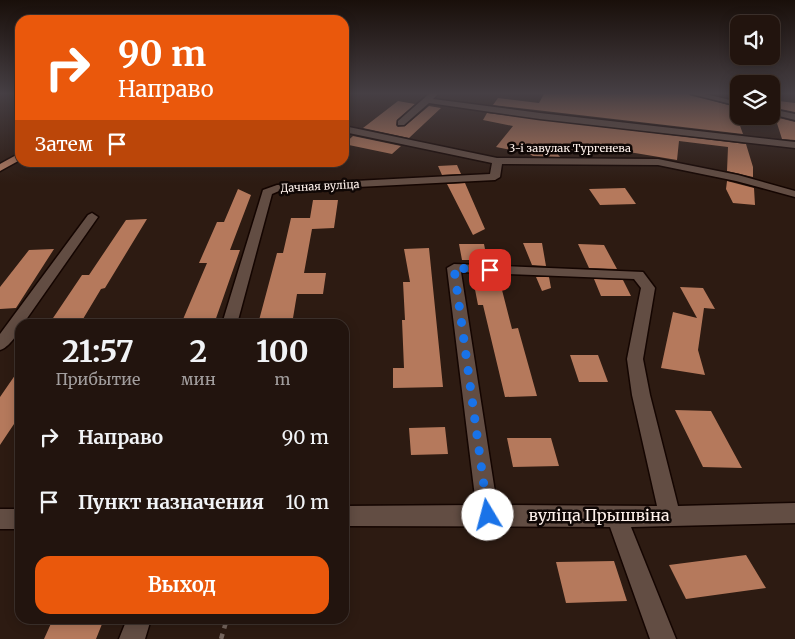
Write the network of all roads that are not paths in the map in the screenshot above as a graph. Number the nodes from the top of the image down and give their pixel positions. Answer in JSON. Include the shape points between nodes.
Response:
{"nodes":[{"id":1,"x":609,"y":124,"type":"edge"},
{"id":2,"x":349,"y":131,"type":"edge"},
{"id":3,"x":795,"y":145,"type":"edge"},
{"id":4,"x":15,"y":159,"type":"edge"},
{"id":5,"x":496,"y":161,"type":"junction"},
{"id":6,"x":0,"y":168,"type":"edge"},
{"id":7,"x":795,"y":194,"type":"edge"},
{"id":8,"x":92,"y":217,"type":"dead end"},
{"id":9,"x":19,"y":319,"type":"edge"},
{"id":10,"x":230,"y":319,"type":"edge"},
{"id":11,"x":15,"y":324,"type":"edge"},
{"id":12,"x":0,"y":345,"type":"edge"},
{"id":13,"x":795,"y":513,"type":"edge"},
{"id":14,"x":488,"y":515,"type":"junction"},
{"id":15,"x":670,"y":515,"type":"junction"},
{"id":16,"x":349,"y":516,"type":"edge"},
{"id":17,"x":617,"y":517,"type":"junction"},
{"id":18,"x":0,"y":519,"type":"edge"},
{"id":19,"x":15,"y":519,"type":"edge"},
{"id":20,"x":137,"y":624,"type":"edge"},
{"id":21,"x":132,"y":639,"type":"edge"},
{"id":22,"x":663,"y":639,"type":"edge"}],
"edges":[{"from":1,"to":3,"type":"street"},
{"from":2,"to":5,"type":"street","name":"3-і завулак Тургенева"},
{"from":4,"to":6,"type":"main road"},
{"from":5,"to":7,"type":"street","name":"3-і завулак Тургенева","via":[[658,162],[738,178]]},
{"from":5,"to":10,"type":"street","name":"Дачная вуліца","via":[[495,177],[278,188],[267,192]]},
{"from":8,"to":9,"type":"street"},
{"from":11,"to":12,"type":"street"},
{"from":13,"to":15,"type":"street","name":"вуліца Прышвіна"},
{"from":14,"to":15,"type":"street","via":[[454,268],[638,275],[648,288],[635,359]]},
{"from":14,"to":16,"type":"street","name":"вуліца Прышвіна"},
{"from":14,"to":17,"type":"street","name":"вуліца Прышвіна"},
{"from":15,"to":17,"type":"street","name":"вуліца Прышвіна"},
{"from":17,"to":22,"type":"street"},
{"from":18,"to":19,"type":"street"},
{"from":20,"to":21,"type":"street"}]}
